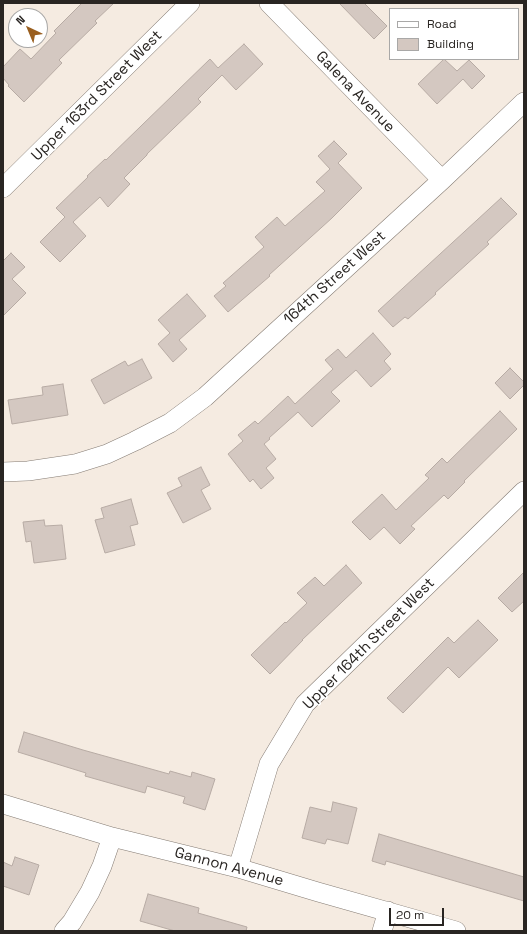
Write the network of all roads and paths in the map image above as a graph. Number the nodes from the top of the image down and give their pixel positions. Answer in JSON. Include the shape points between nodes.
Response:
{"nodes":[{"id":1,"x":190,"y":3,"type":"edge"},
{"id":2,"x":269,"y":3,"type":"edge"},
{"id":3,"x":524,"y":102,"type":"edge"},
{"id":4,"x":442,"y":180,"type":"junction"},
{"id":5,"x":3,"y":188,"type":"edge"},
{"id":6,"x":3,"y":472,"type":"edge"},
{"id":7,"x":524,"y":491,"type":"edge"},
{"id":8,"x":3,"y":804,"type":"edge"},
{"id":9,"x":112,"y":837,"type":"junction"},
{"id":10,"x":238,"y":868,"type":"junction"},
{"id":11,"x":388,"y":911,"type":"junction"},
{"id":12,"x":64,"y":931,"type":"edge"},
{"id":13,"x":382,"y":931,"type":"edge"},
{"id":14,"x":456,"y":931,"type":"edge"}],
"edges":[{"from":1,"to":5,"type":"street","name":"Upper 163rd Street West"},
{"from":2,"to":4,"type":"street","name":"Galena Avenue"},
{"from":3,"to":4,"type":"street","name":"164th Street West"},
{"from":4,"to":6,"type":"street","name":"164th Street West","via":[[205,397],[170,423],[107,454],[75,464]]},
{"from":7,"to":10,"type":"street","name":"Upper 164th Street West","via":[[305,704],[269,764]]},
{"from":8,"to":9,"type":"street","name":"Gannon Avenue"},
{"from":9,"to":10,"type":"street","name":"Gannon Avenue"},
{"from":9,"to":12,"type":"street","via":[[90,892]]},
{"from":10,"to":11,"type":"street","name":"Gannon Avenue"},
{"from":11,"to":13,"type":"street"},
{"from":11,"to":14,"type":"street","name":"Gannon Avenue"}]}
